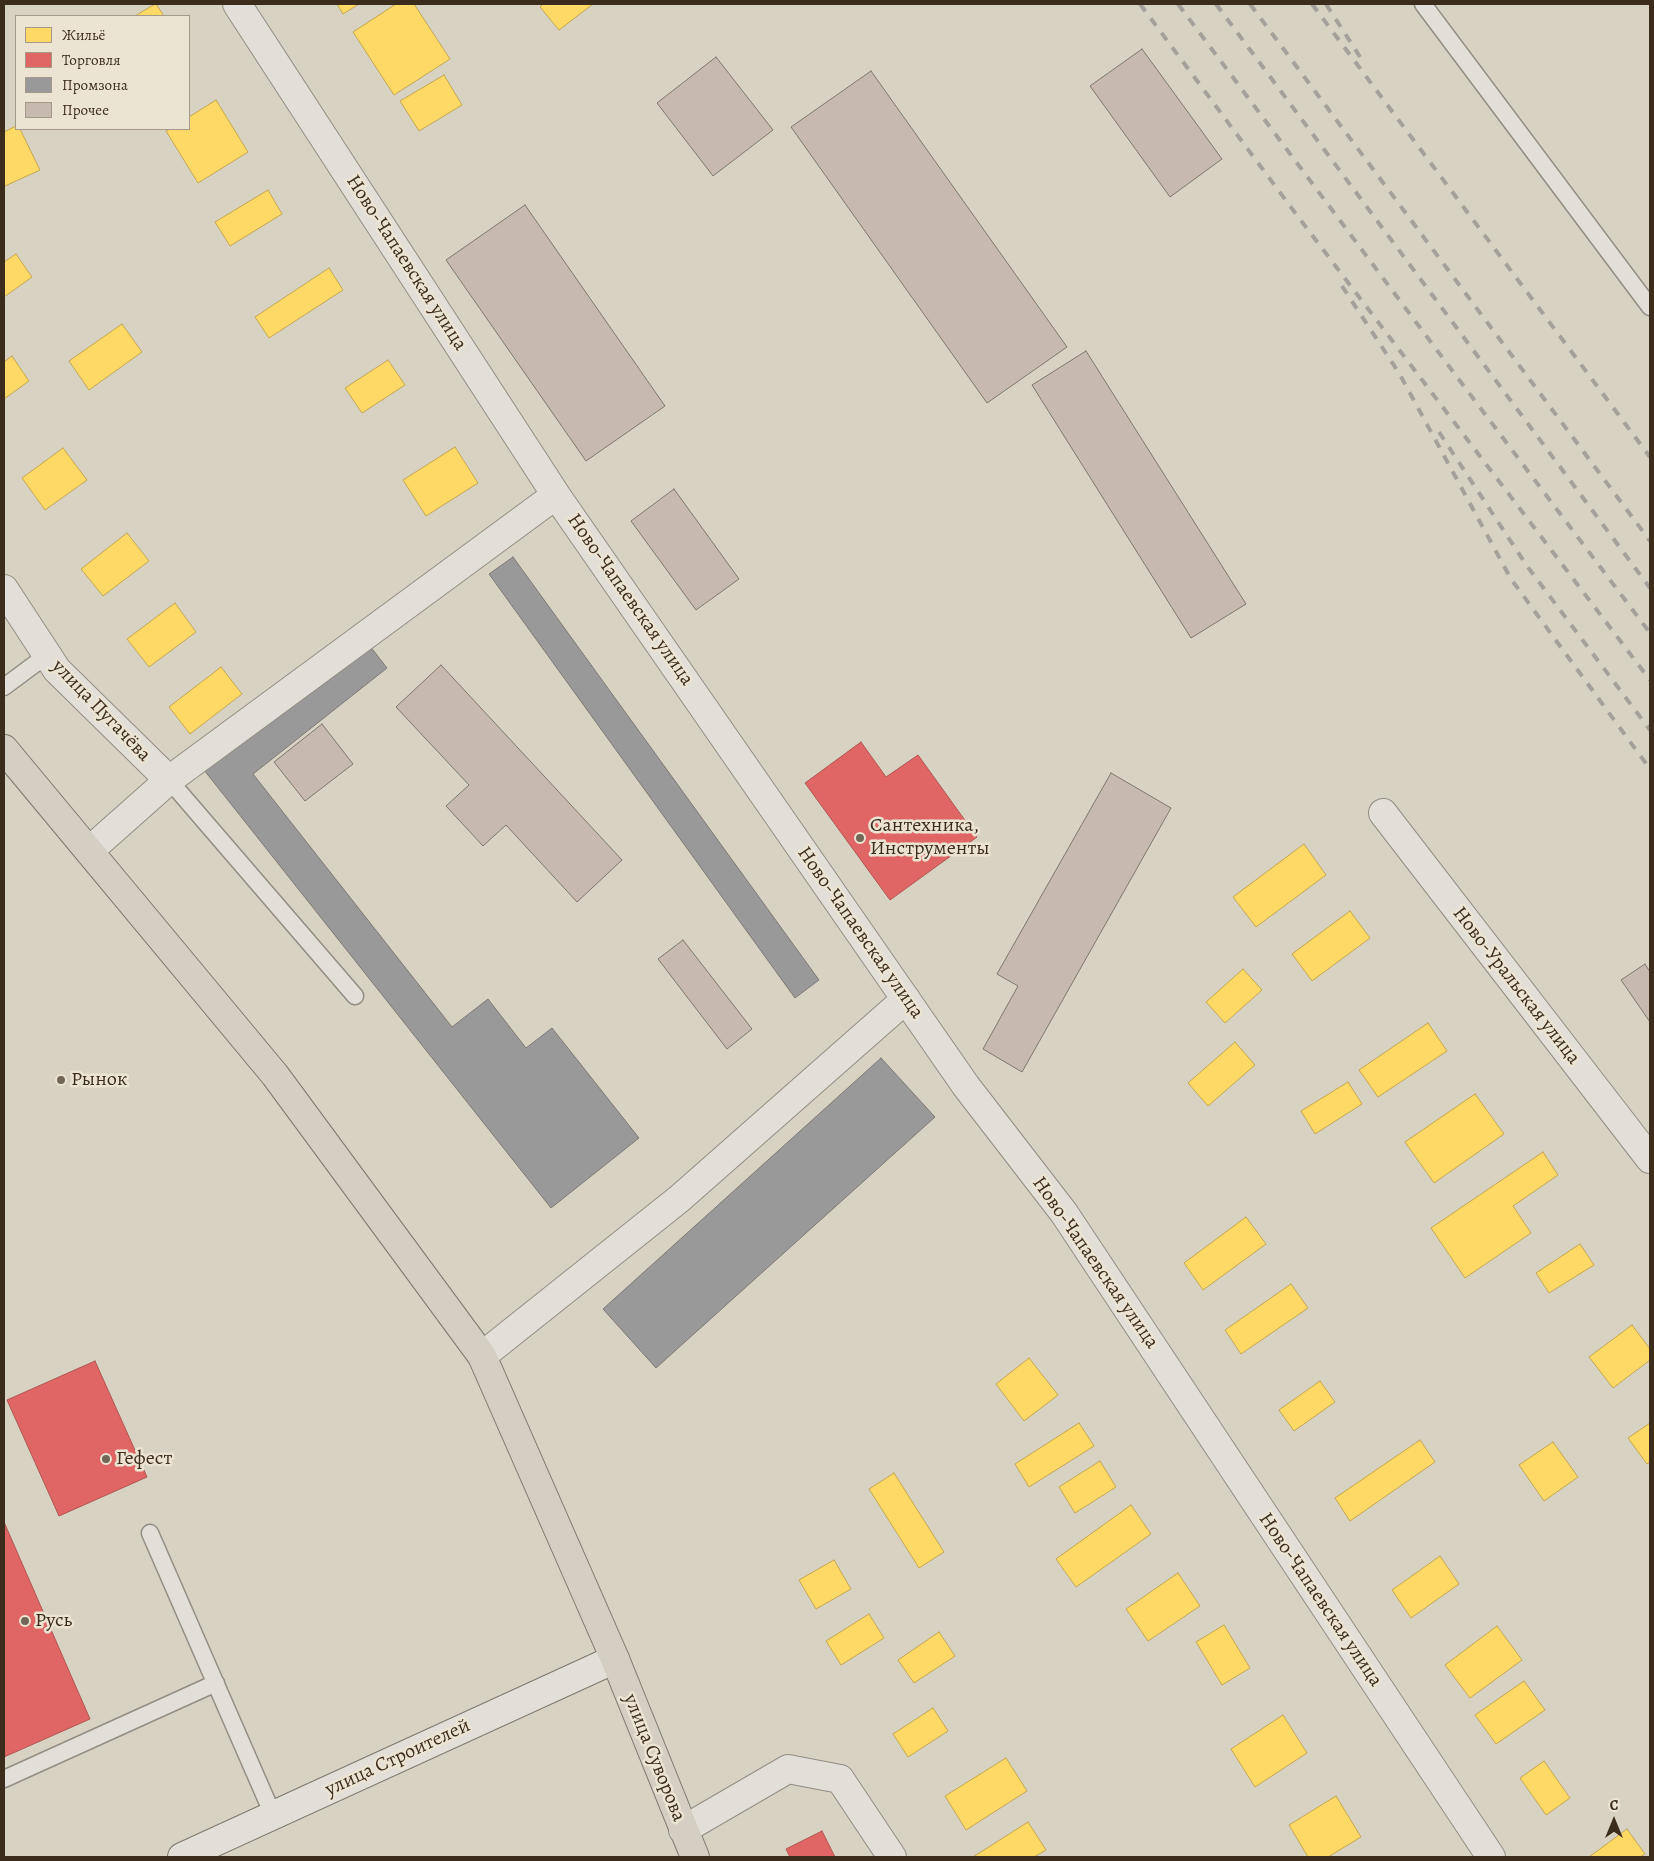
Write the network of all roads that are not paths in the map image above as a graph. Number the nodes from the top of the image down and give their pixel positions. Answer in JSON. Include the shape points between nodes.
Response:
{"nodes":[{"id":1,"x":237,"y":4,"type":"edge"},
{"id":2,"x":1423,"y":4,"type":"edge"},
{"id":3,"x":1650,"y":308,"type":"edge"},
{"id":4,"x":556,"y":495,"type":"junction"},
{"id":5,"x":4,"y":589,"type":"edge"},
{"id":6,"x":47,"y":655,"type":"junction"},
{"id":7,"x":4,"y":687,"type":"edge"},
{"id":8,"x":4,"y":749,"type":"edge"},
{"id":9,"x":169,"y":780,"type":"junction"},
{"id":10,"x":1382,"y":813,"type":"dead end"},
{"id":11,"x":89,"y":851,"type":"junction"},
{"id":12,"x":355,"y":996,"type":"dead end"},
{"id":13,"x":906,"y":999,"type":"junction"},
{"id":14,"x":1650,"y":1159,"type":"edge"},
{"id":15,"x":482,"y":1356,"type":"junction"},
{"id":16,"x":150,"y":1533,"type":"dead end"},
{"id":17,"x":614,"y":1659,"type":"junction"},
{"id":18,"x":216,"y":1684,"type":"junction"},
{"id":19,"x":4,"y":1779,"type":"edge"},
{"id":20,"x":273,"y":1815,"type":"junction"},
{"id":21,"x":683,"y":1830,"type":"junction"},
{"id":22,"x":182,"y":1857,"type":"edge"},
{"id":23,"x":695,"y":1857,"type":"edge"},
{"id":24,"x":892,"y":1857,"type":"edge"},
{"id":25,"x":1491,"y":1857,"type":"edge"}],
"edges":[{"from":1,"to":4,"type":"street","name":"Ново-Чапаевская улица"},
{"from":2,"to":3,"type":"lane"},
{"from":4,"to":9,"type":"street"},
{"from":4,"to":13,"type":"street","name":"Ново-Чапаевская улица"},
{"from":5,"to":6,"type":"street","name":"улица Пугачёва"},
{"from":6,"to":7,"type":"lane"},
{"from":6,"to":9,"type":"street","name":"улица Пугачёва","via":[[57,670]]},
{"from":8,"to":11,"type":"main road","name":"улица Суворова"},
{"from":9,"to":11,"type":"street"},
{"from":9,"to":12,"type":"lane"},
{"from":10,"to":14,"type":"street","name":"Ново-Уральская улица"},
{"from":11,"to":15,"type":"main road","name":"улица Суворова","via":[[275,1075]]},
{"from":13,"to":15,"type":"street","via":[[679,1199]]},
{"from":13,"to":25,"type":"street","name":"Ново-Чапаевская улица","via":[[966,1086],[1064,1213]]},
{"from":15,"to":17,"type":"main road","name":"улица Суворова"},
{"from":16,"to":18,"type":"lane"},
{"from":17,"to":20,"type":"street","name":"улица Строителей"},
{"from":17,"to":21,"type":"main road","name":"улица Суворова"},
{"from":18,"to":19,"type":"lane"},
{"from":18,"to":20,"type":"lane"},
{"from":20,"to":22,"type":"street","name":"улица Строителей"},
{"from":21,"to":23,"type":"main road","name":"улица Суворова"},
{"from":21,"to":24,"type":"street","via":[[788,1769],[840,1779]]}]}
